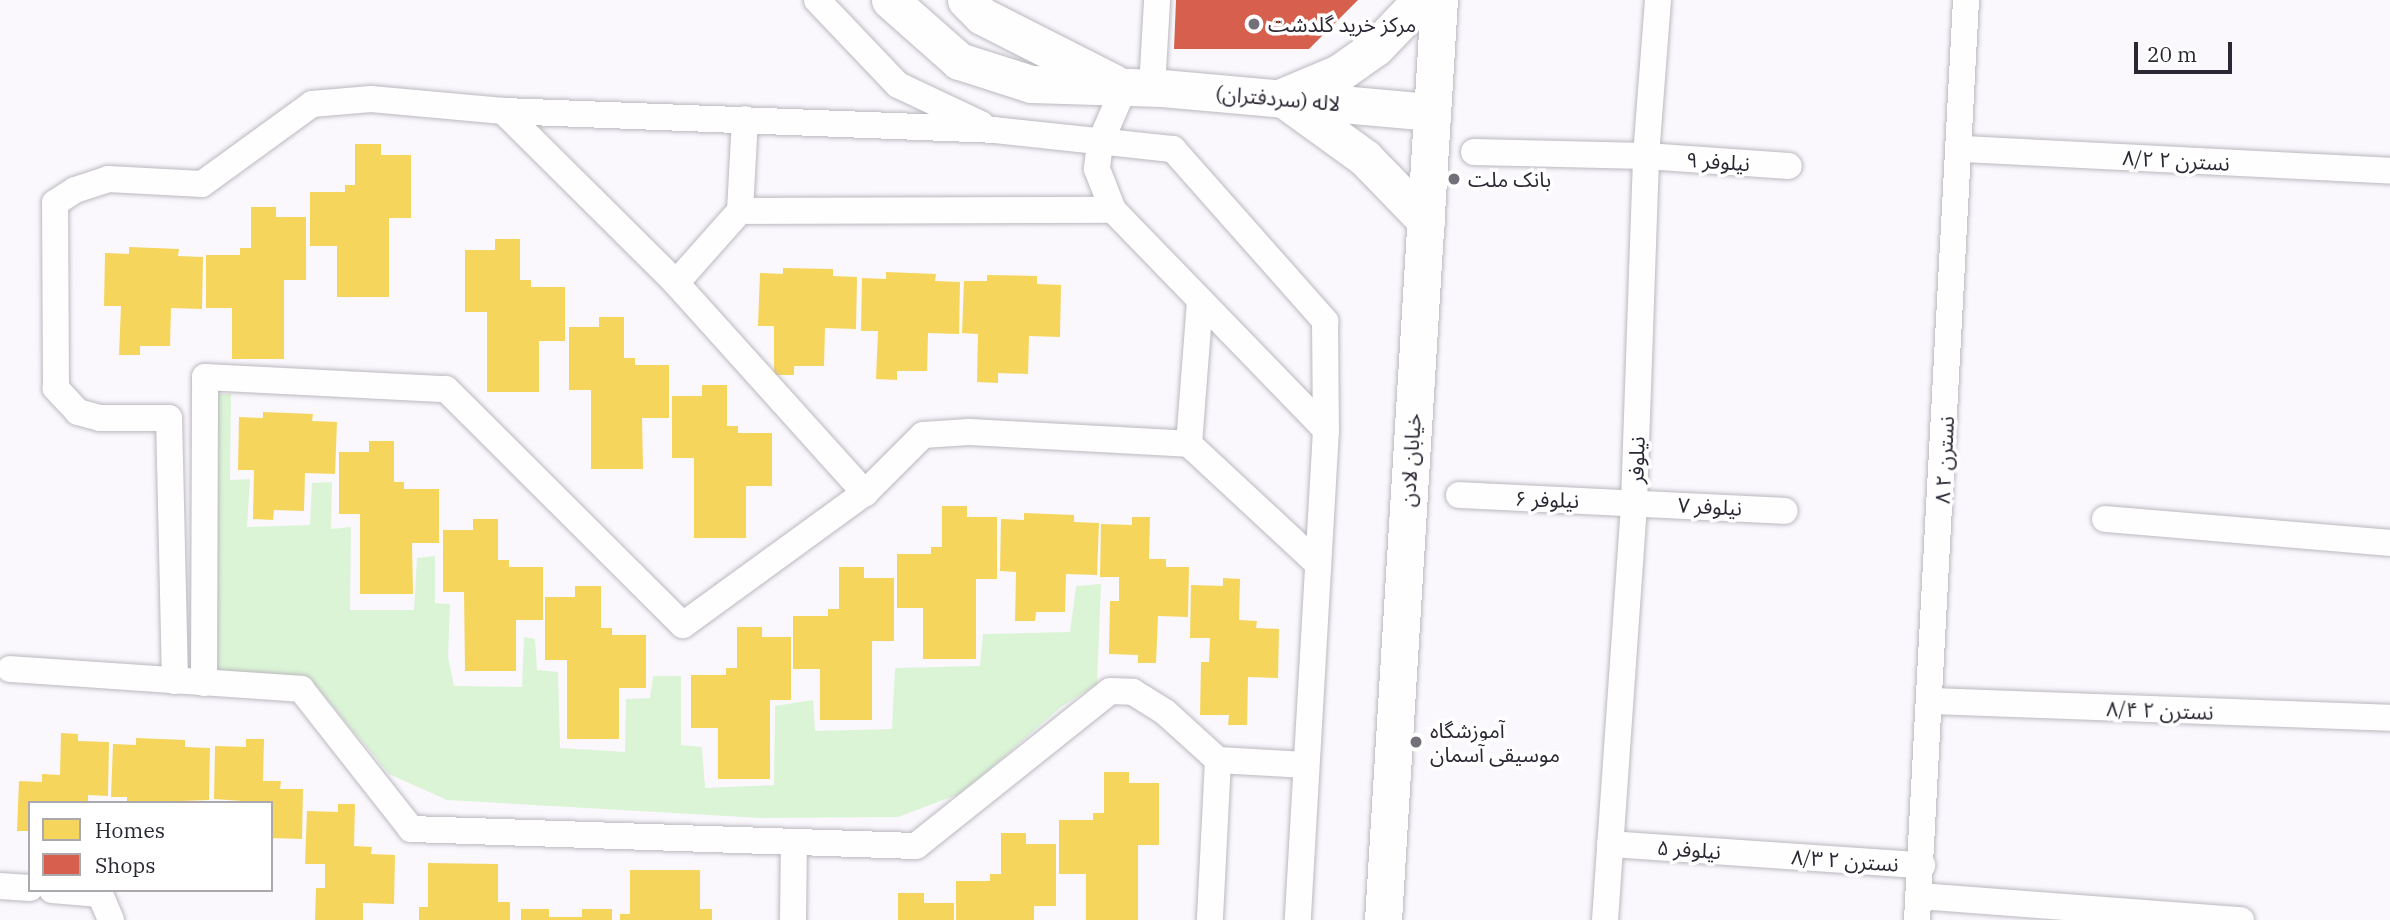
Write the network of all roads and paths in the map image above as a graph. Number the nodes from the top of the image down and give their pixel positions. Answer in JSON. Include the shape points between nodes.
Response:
{"nodes":[{"id":1,"x":817,"y":0,"type":"edge"},
{"id":2,"x":890,"y":0,"type":"edge"},
{"id":3,"x":966,"y":0,"type":"edge"},
{"id":4,"x":1157,"y":0,"type":"edge"},
{"id":5,"x":1166,"y":0,"type":"edge"},
{"id":6,"x":1422,"y":0,"type":"edge"},
{"id":7,"x":1438,"y":0,"type":"edge"},
{"id":8,"x":1658,"y":0,"type":"edge"},
{"id":9,"x":1966,"y":0,"type":"edge"},
{"id":10,"x":1146,"y":88,"type":"junction"},
{"id":11,"x":1281,"y":98,"type":"junction"},
{"id":12,"x":503,"y":111,"type":"junction"},
{"id":13,"x":1432,"y":112,"type":"junction"},
{"id":14,"x":745,"y":119,"type":"junction"},
{"id":15,"x":993,"y":130,"type":"junction"},
{"id":16,"x":1100,"y":143,"type":"junction"},
{"id":17,"x":1962,"y":149,"type":"junction"},
{"id":18,"x":1474,"y":152,"type":"dead end"},
{"id":19,"x":1646,"y":156,"type":"junction"},
{"id":20,"x":1789,"y":166,"type":"dead end"},
{"id":21,"x":2390,"y":171,"type":"edge"},
{"id":22,"x":1113,"y":210,"type":"junction"},
{"id":23,"x":740,"y":211,"type":"junction"},
{"id":24,"x":1426,"y":221,"type":"junction"},
{"id":25,"x":676,"y":283,"type":"junction"},
{"id":26,"x":1200,"y":300,"type":"junction"},
{"id":27,"x":1326,"y":430,"type":"junction"},
{"id":28,"x":1189,"y":444,"type":"junction"},
{"id":29,"x":865,"y":493,"type":"junction"},
{"id":30,"x":1459,"y":495,"type":"dead end"},
{"id":31,"x":1634,"y":502,"type":"junction"},
{"id":32,"x":1785,"y":510,"type":"dead end"},
{"id":33,"x":2105,"y":519,"type":"dead end"},
{"id":34,"x":2390,"y":543,"type":"edge"},
{"id":35,"x":1318,"y":564,"type":"junction"},
{"id":36,"x":10,"y":669,"type":"dead end"},
{"id":37,"x":175,"y":681,"type":"junction"},
{"id":38,"x":204,"y":683,"type":"junction"},
{"id":39,"x":1931,"y":701,"type":"junction"},
{"id":40,"x":2390,"y":718,"type":"edge"},
{"id":41,"x":1218,"y":760,"type":"junction"},
{"id":42,"x":1306,"y":765,"type":"junction"},
{"id":43,"x":794,"y":842,"type":"junction"},
{"id":44,"x":1610,"y":844,"type":"junction"},
{"id":45,"x":1769,"y":854,"type":"joint"},
{"id":46,"x":1922,"y":865,"type":"junction"},
{"id":47,"x":0,"y":886,"type":"edge"},
{"id":48,"x":28,"y":888,"type":"edge"},
{"id":49,"x":76,"y":892,"type":"edge"},
{"id":50,"x":1918,"y":908,"type":"edge"},
{"id":51,"x":1208,"y":918,"type":"edge"},
{"id":52,"x":111,"y":920,"type":"edge"},
{"id":53,"x":793,"y":920,"type":"edge"},
{"id":54,"x":1297,"y":920,"type":"edge"},
{"id":55,"x":1383,"y":920,"type":"edge"},
{"id":56,"x":1605,"y":920,"type":"edge"},
{"id":57,"x":2241,"y":920,"type":"edge"}],
"edges":[{"from":1,"to":15,"type":"street","via":[[898,85]]},
{"from":2,"to":10,"type":"street","name":"لاله (سردفتران)","via":[[959,61],[1031,84]]},
{"from":3,"to":10,"type":"street","name":"لاله (سردفتران)","via":[[982,16]]},
{"from":4,"to":10,"type":"street"},
{"from":5,"to":10,"type":"street"},
{"from":6,"to":11,"type":"street","via":[[1376,47],[1339,73]]},
{"from":7,"to":13,"type":"street","name":"خیابان لادن"},
{"from":8,"to":19,"type":"street","name":"نیلوفر"},
{"from":9,"to":17,"type":"street","name":"۸ نسترن ۲"},
{"from":10,"to":11,"type":"street","name":"لاله (سردفتران)"},
{"from":10,"to":16,"type":"street"},
{"from":11,"to":13,"type":"street","name":"لاله (سردفتران)"},
{"from":11,"to":24,"type":"street","via":[[1365,158]]},
{"from":12,"to":14,"type":"street"},
{"from":12,"to":25,"type":"street"},
{"from":12,"to":37,"type":"street","via":[[371,99],[312,104],[202,184],[108,180],[75,190],[55,203],[56,388],[78,412],[100,418],[169,418]]},
{"from":13,"to":24,"type":"street","name":"خیابان لادن"},
{"from":14,"to":15,"type":"street"},
{"from":14,"to":23,"type":"street"},
{"from":15,"to":16,"type":"street"},
{"from":16,"to":22,"type":"street","via":[[1097,169]]},
{"from":16,"to":27,"type":"street","via":[[1173,149],[1325,321]]},
{"from":17,"to":21,"type":"street","name":"۸/۲ نسترن ۲"},
{"from":17,"to":39,"type":"street","name":"۸ نسترن ۲"},
{"from":18,"to":19,"type":"street","name":"۹ نیلوفر"},
{"from":19,"to":20,"type":"street","name":"۹ نیلوفر"},
{"from":19,"to":31,"type":"street","name":"نیلوفر"},
{"from":22,"to":23,"type":"street"},
{"from":22,"to":26,"type":"street"},
{"from":23,"to":25,"type":"street"},
{"from":24,"to":55,"type":"street","name":"خیابان لادن"},
{"from":25,"to":29,"type":"street"},
{"from":26,"to":27,"type":"street"},
{"from":26,"to":28,"type":"street"},
{"from":27,"to":35,"type":"street"},
{"from":28,"to":29,"type":"street","via":[[969,432],[923,435]]},
{"from":28,"to":35,"type":"street"},
{"from":29,"to":38,"type":"street","via":[[683,625],[446,389],[205,377]]},
{"from":30,"to":31,"type":"street","name":"۶ نیلوفر"},
{"from":31,"to":32,"type":"street","name":"۷ نیلوفر"},
{"from":31,"to":44,"type":"street","name":"نیلوفر"},
{"from":33,"to":34,"type":"street"},
{"from":35,"to":42,"type":"street"},
{"from":36,"to":37,"type":"street"},
{"from":37,"to":38,"type":"street"},
{"from":38,"to":43,"type":"street","via":[[301,689],[411,829]]},
{"from":39,"to":40,"type":"street","name":"۸/۴ نسترن ۲"},
{"from":39,"to":46,"type":"street","name":"۸ نسترن ۲"},
{"from":41,"to":42,"type":"street"},
{"from":41,"to":43,"type":"street","via":[[1165,712],[1133,692],[1110,691],[916,846]]},
{"from":41,"to":51,"type":"street"},
{"from":42,"to":54,"type":"street"},
{"from":43,"to":53,"type":"street"},
{"from":44,"to":45,"type":"street","name":"۵ نیلوفر"},
{"from":44,"to":56,"type":"street","name":"نیلوفر"},
{"from":45,"to":46,"type":"street","name":"۸/۳ نسترن ۲"},
{"from":46,"to":50,"type":"street","name":"۸ نسترن ۲"},
{"from":47,"to":48,"type":"street"},
{"from":49,"to":52,"type":"street","via":[[100,894]]},
{"from":50,"to":57,"type":"street"}]}
